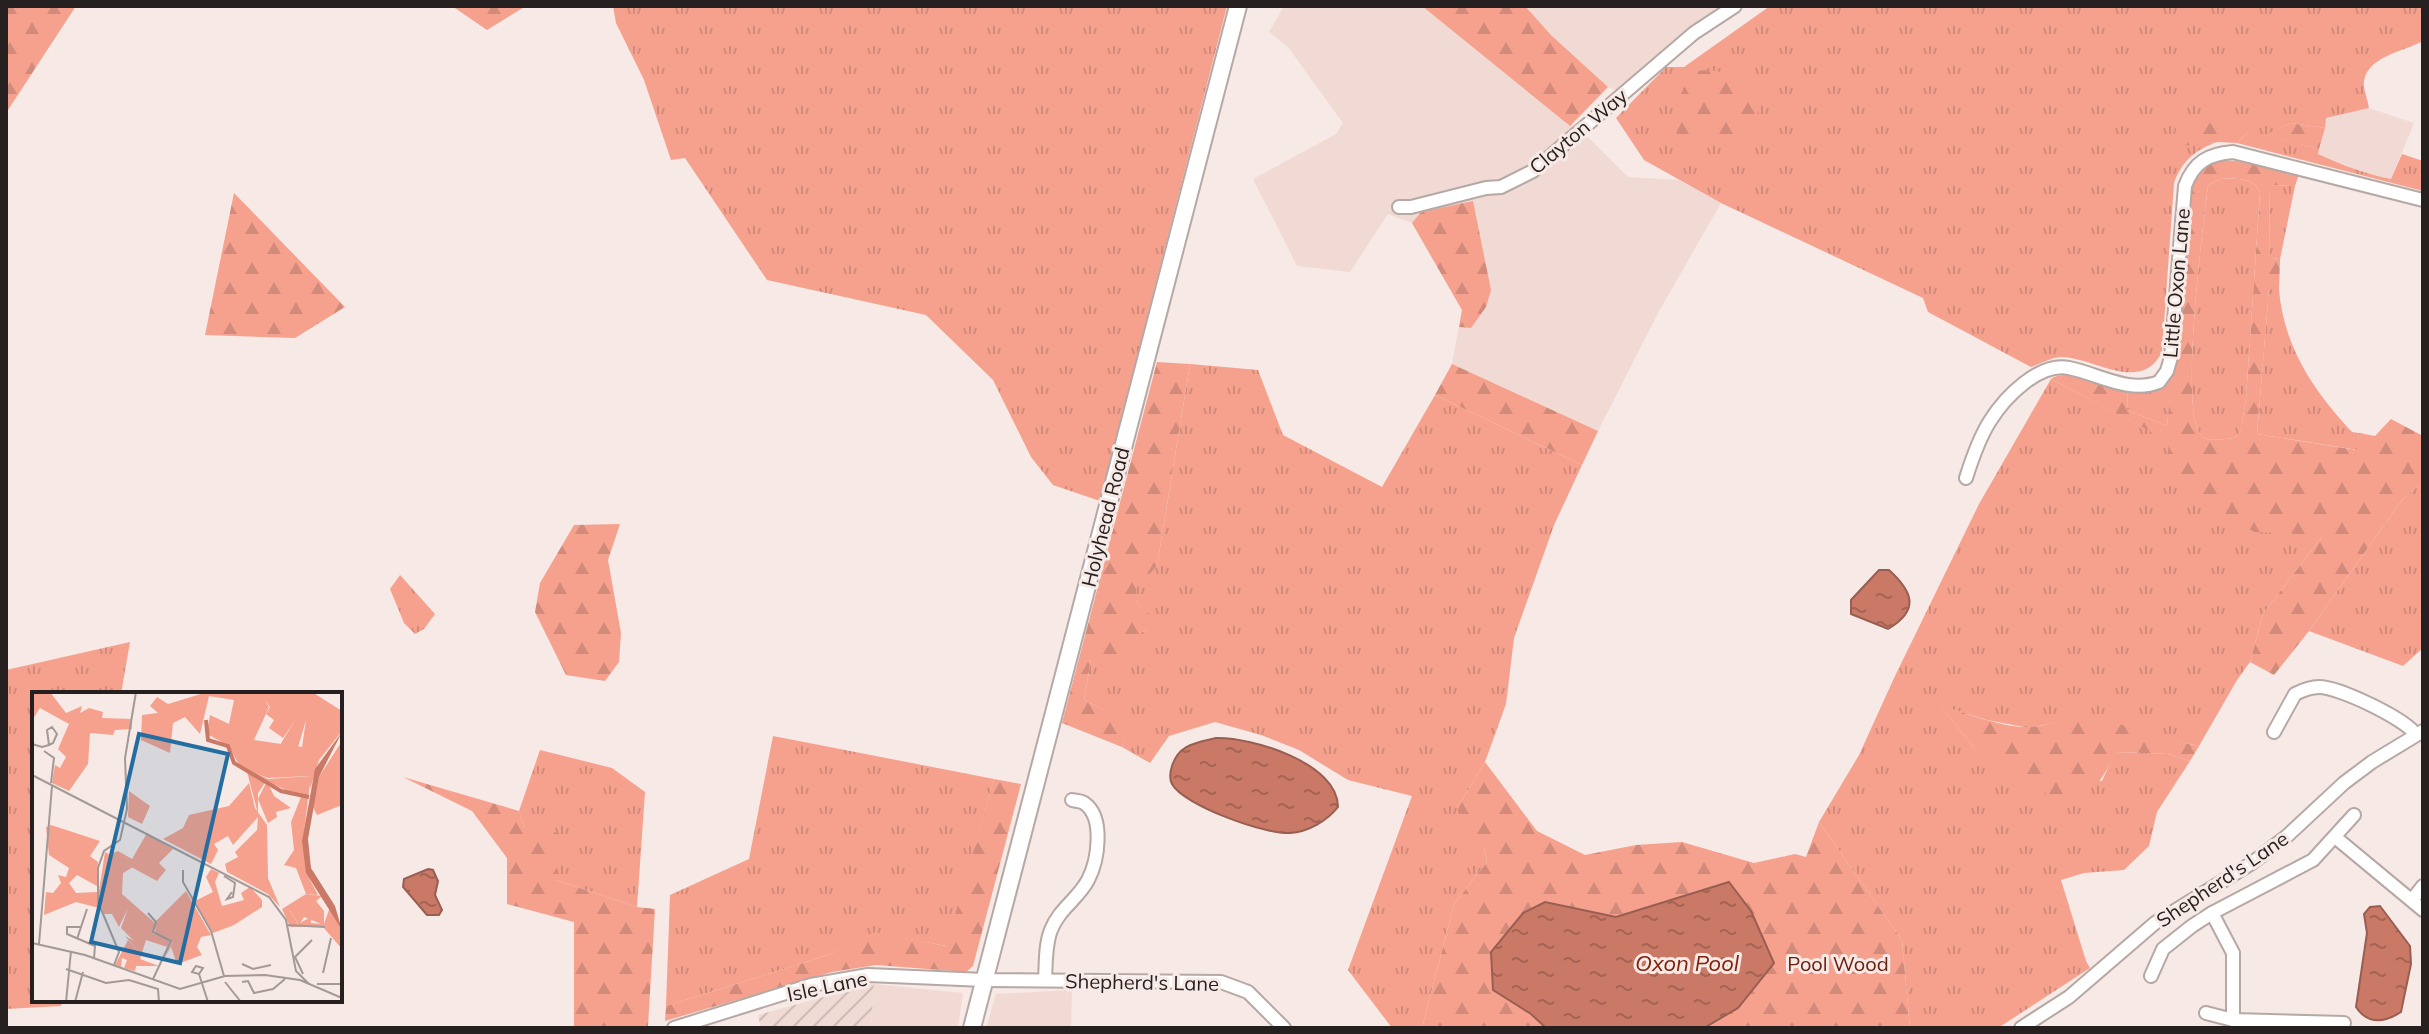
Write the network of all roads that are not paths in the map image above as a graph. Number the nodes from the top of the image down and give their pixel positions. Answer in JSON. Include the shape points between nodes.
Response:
{"nodes":[{"id":1,"x":1238,"y":6,"type":"edge"},
{"id":2,"x":1735,"y":6,"type":"edge"},
{"id":3,"x":2423,"y":200,"type":"edge"},
{"id":4,"x":1399,"y":207,"type":"dead end"},
{"id":5,"x":1966,"y":478,"type":"dead end"},
{"id":6,"x":2274,"y":732,"type":"dead end"},
{"id":7,"x":2420,"y":733,"type":"edge"},
{"id":8,"x":1088,"y":788,"type":"dead end"},
{"id":9,"x":2354,"y":815,"type":"dead end"},
{"id":10,"x":2335,"y":837,"type":"junction"},
{"id":11,"x":2423,"y":886,"type":"edge"},
{"id":12,"x":2412,"y":900,"type":"junction"},
{"id":13,"x":2423,"y":910,"type":"edge"},
{"id":14,"x":2212,"y":913,"type":"junction"},
{"id":15,"x":2151,"y":976,"type":"dead end"},
{"id":16,"x":984,"y":980,"type":"junction"},
{"id":17,"x":1045,"y":980,"type":"junction"},
{"id":18,"x":2206,"y":1013,"type":"dead end"},
{"id":19,"x":2233,"y":1020,"type":"junction"},
{"id":20,"x":2344,"y":1023,"type":"dead end"},
{"id":21,"x":674,"y":1028,"type":"edge"},
{"id":22,"x":972,"y":1028,"type":"edge"},
{"id":23,"x":1284,"y":1028,"type":"edge"},
{"id":24,"x":2021,"y":1028,"type":"edge"}],
"edges":[{"from":1,"to":16,"type":"main road","name":"Holyhead Road"},
{"from":2,"to":4,"type":"street","name":"Clayton Way","via":[[1694,33],[1513,183]]},
{"from":3,"to":5,"type":"street","name":"Little Oxon Lane","via":[[2233,152],[2203,159],[2185,186],[2171,357],[2159,382],[2134,387],[2066,367],[2045,370],[2006,400],[1989,421]]},
{"from":6,"to":7,"type":"street","via":[[2295,694],[2322,687]]},
{"from":7,"to":24,"type":"street","name":"Shepherd's Lane","via":[[2372,762],[2252,863],[2155,923],[2069,997]]},
{"from":8,"to":17,"type":"street","via":[[1078,802],[1098,827],[1092,869],[1052,929]]},
{"from":9,"to":10,"type":"street"},
{"from":10,"to":12,"type":"street"},
{"from":10,"to":14,"type":"street","via":[[2313,860]]},
{"from":11,"to":12,"type":"street"},
{"from":12,"to":13,"type":"street"},
{"from":14,"to":15,"type":"street","via":[[2163,949]]},
{"from":14,"to":19,"type":"street","via":[[2233,953]]},
{"from":16,"to":17,"type":"street","name":"Shepherd's Lane"},
{"from":16,"to":21,"type":"street","name":"Isle Lane","via":[[868,975],[811,985]]},
{"from":16,"to":22,"type":"main road","name":"Holyhead Road"},
{"from":17,"to":23,"type":"street","name":"Shepherd's Lane","via":[[1221,982],[1248,992]]},
{"from":18,"to":19,"type":"street"},
{"from":19,"to":20,"type":"street"}]}
